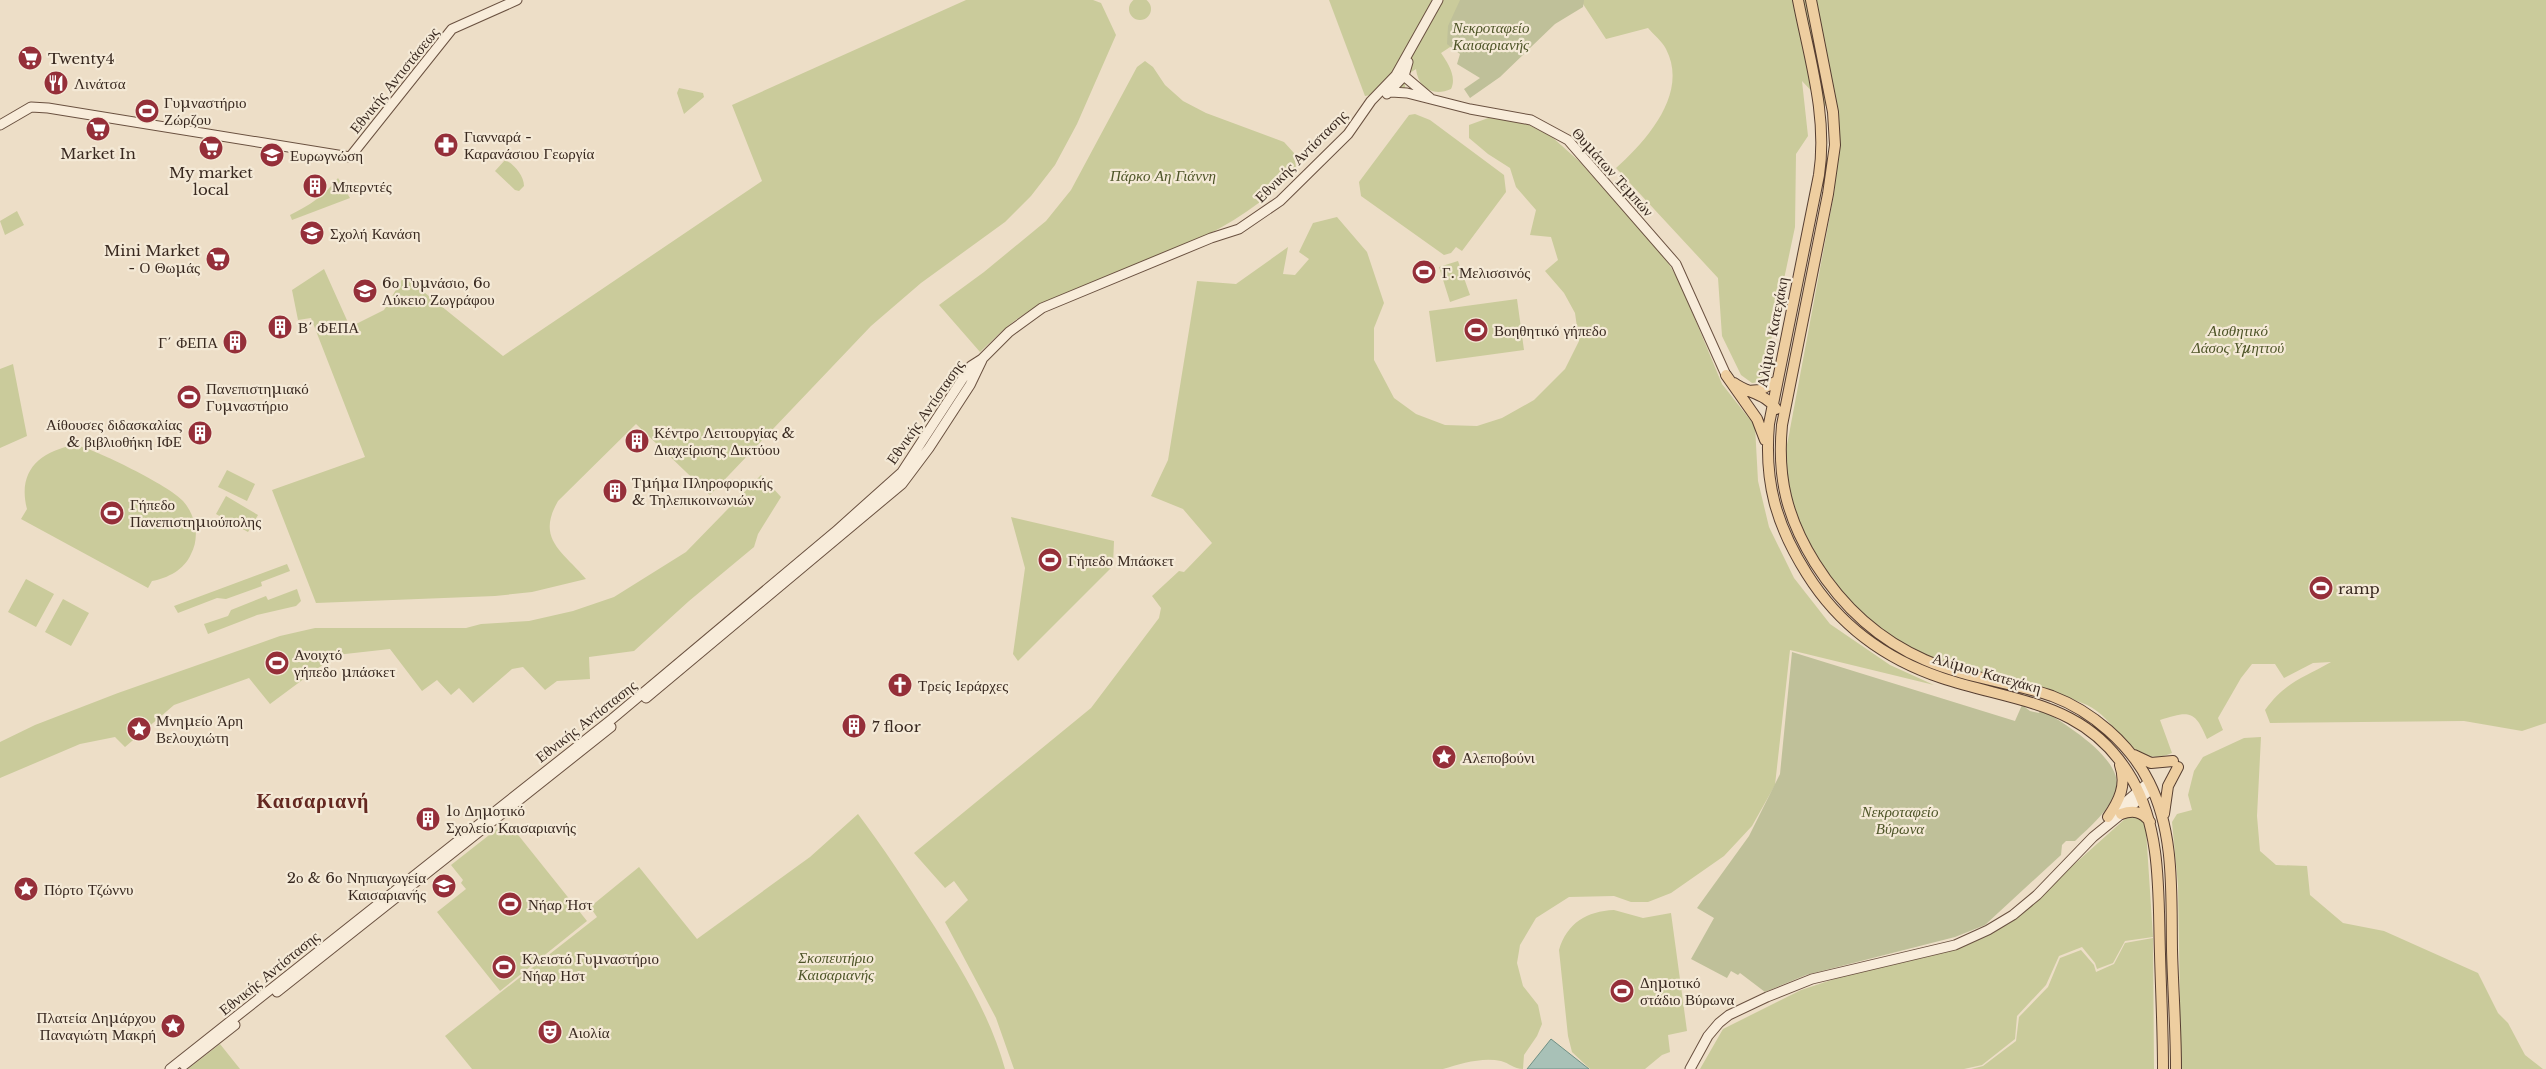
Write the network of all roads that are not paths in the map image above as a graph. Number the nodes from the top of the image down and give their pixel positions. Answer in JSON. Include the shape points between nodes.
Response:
{"nodes":[{"id":1,"x":517,"y":0,"type":"edge"},
{"id":2,"x":1438,"y":0,"type":"edge"},
{"id":3,"x":1798,"y":0,"type":"edge"},
{"id":4,"x":1811,"y":0,"type":"edge"},
{"id":5,"x":1400,"y":77,"type":"junction"},
{"id":6,"x":1390,"y":92,"type":"junction"},
{"id":7,"x":1407,"y":93,"type":"junction"},
{"id":8,"x":1430,"y":98,"type":"junction"},
{"id":9,"x":1371,"y":101,"type":"junction"},
{"id":10,"x":0,"y":125,"type":"edge"},
{"id":11,"x":982,"y":359,"type":"junction"},
{"id":12,"x":1726,"y":375,"type":"junction"},
{"id":13,"x":1777,"y":381,"type":"junction"},
{"id":14,"x":1748,"y":391,"type":"junction"},
{"id":15,"x":1773,"y":403,"type":"junction"},
{"id":16,"x":1782,"y":426,"type":"junction"},
{"id":17,"x":1767,"y":446,"type":"junction"},
{"id":18,"x":2124,"y":747,"type":"junction"},
{"id":19,"x":2115,"y":755,"type":"junction"},
{"id":20,"x":2150,"y":785,"type":"junction"},
{"id":21,"x":2140,"y":794,"type":"junction"},
{"id":22,"x":2120,"y":814,"type":"junction"},
{"id":23,"x":2108,"y":817,"type":"junction"},
{"id":24,"x":2164,"y":820,"type":"junction"},
{"id":25,"x":2151,"y":824,"type":"junction"},
{"id":26,"x":2093,"y":837,"type":"junction"},
{"id":27,"x":170,"y":1069,"type":"edge"},
{"id":28,"x":180,"y":1069,"type":"edge"},
{"id":29,"x":1690,"y":1069,"type":"edge"},
{"id":30,"x":2163,"y":1069,"type":"edge"},
{"id":31,"x":2176,"y":1069,"type":"edge"}],
"edges":[{"from":1,"to":10,"type":"main road","name":"Εθνικής Αντιστάσεως","via":[[452,29],[350,157],[31,106]]},
{"from":2,"to":5,"type":"main road","name":"Εθνικής Αντίστασης"},
{"from":3,"to":13,"type":"main road","name":"Αλίμου Κατεχάκη","via":[[1820,114],[1822,145],[1819,175]]},
{"from":4,"to":16,"type":"main road","name":"Αλίμου Κατεχάκη","via":[[1833,112],[1835,145]]},
{"from":5,"to":6,"type":"main road","name":"Εθνικής Αντίστασης"},
{"from":5,"to":7,"type":"main road"},
{"from":5,"to":8,"type":"main road","name":"Θυμάτων Τεμπών"},
{"from":5,"to":9,"type":"main road","name":"Εθνικής Αντίστασης"},
{"from":6,"to":7,"type":"main road"},
{"from":6,"to":9,"type":"main road","name":"Εθνικής Αντίστασης"},
{"from":7,"to":8,"type":"main road"},
{"from":8,"to":12,"type":"main road","name":"Θυμάτων Τεμπών","via":[[1531,120],[1573,144],[1676,264]]},
{"from":9,"to":11,"type":"main road","name":"Εθνικής Αντίστασης","via":[[1348,134],[1280,201],[1256,219],[1239,229],[1042,308],[1009,332]]},
{"from":11,"to":27,"type":"main road","name":"Εθνικής Αντίστασης","via":[[971,366],[902,472],[835,532],[612,719]]},
{"from":11,"to":28,"type":"main road","name":"Εθνικής Αντίστασης","via":[[970,385],[902,484],[616,724]]},
{"from":12,"to":14,"type":"main road"},
{"from":12,"to":17,"type":"main road","via":[[1757,419]]},
{"from":13,"to":14,"type":"main road","via":[[1760,390]]},
{"from":13,"to":15,"type":"main road","name":"Αλίμου Κατεχάκη"},
{"from":14,"to":15,"type":"main road"},
{"from":15,"to":16,"type":"main road"},
{"from":15,"to":17,"type":"main road","name":"Αλίμου Κατεχάκη"},
{"from":16,"to":18,"type":"main road","name":"Αλίμου Κατεχάκη","via":[[1781,477],[1794,523],[1822,575],[1856,614],[1896,645],[1927,661],[2067,703],[2093,718]]},
{"from":17,"to":19,"type":"main road","name":"Αλίμου Κατεχάκη","via":[[1771,494],[1790,546],[1812,583],[1847,624],[1875,646],[1918,669],[2038,703],[2063,714],[2086,728]]},
{"from":18,"to":20,"type":"main road","name":"Αλίμου Κατεχάκη"},
{"from":18,"to":24,"type":"main road","via":[[2144,761],[2176,764],[2168,786]]},
{"from":19,"to":21,"type":"main road","name":"Αλίμου Κατεχάκη"},
{"from":19,"to":23,"type":"main road","via":[[2121,767],[2123,787],[2118,803]]},
{"from":20,"to":21,"type":"main road"},
{"from":20,"to":24,"type":"main road","name":"Αλίμου Κατεχάκη"},
{"from":21,"to":22,"type":"main road"},
{"from":21,"to":23,"type":"main road"},
{"from":21,"to":25,"type":"main road","name":"Αλίμου Κατεχάκη"},
{"from":22,"to":25,"type":"main road","via":[[2136,812]]},
{"from":22,"to":26,"type":"main road"},
{"from":23,"to":26,"type":"main road"},
{"from":24,"to":31,"type":"main road","name":"Αλίμου Κατεχάκη","via":[[2171,892]]},
{"from":25,"to":30,"type":"main road","name":"Αλίμου Κατεχάκη","via":[[2158,892]]},
{"from":26,"to":29,"type":"main road","via":[[2037,895],[1988,930],[1955,945],[1812,979],[1767,997],[1719,1023]]}]}
